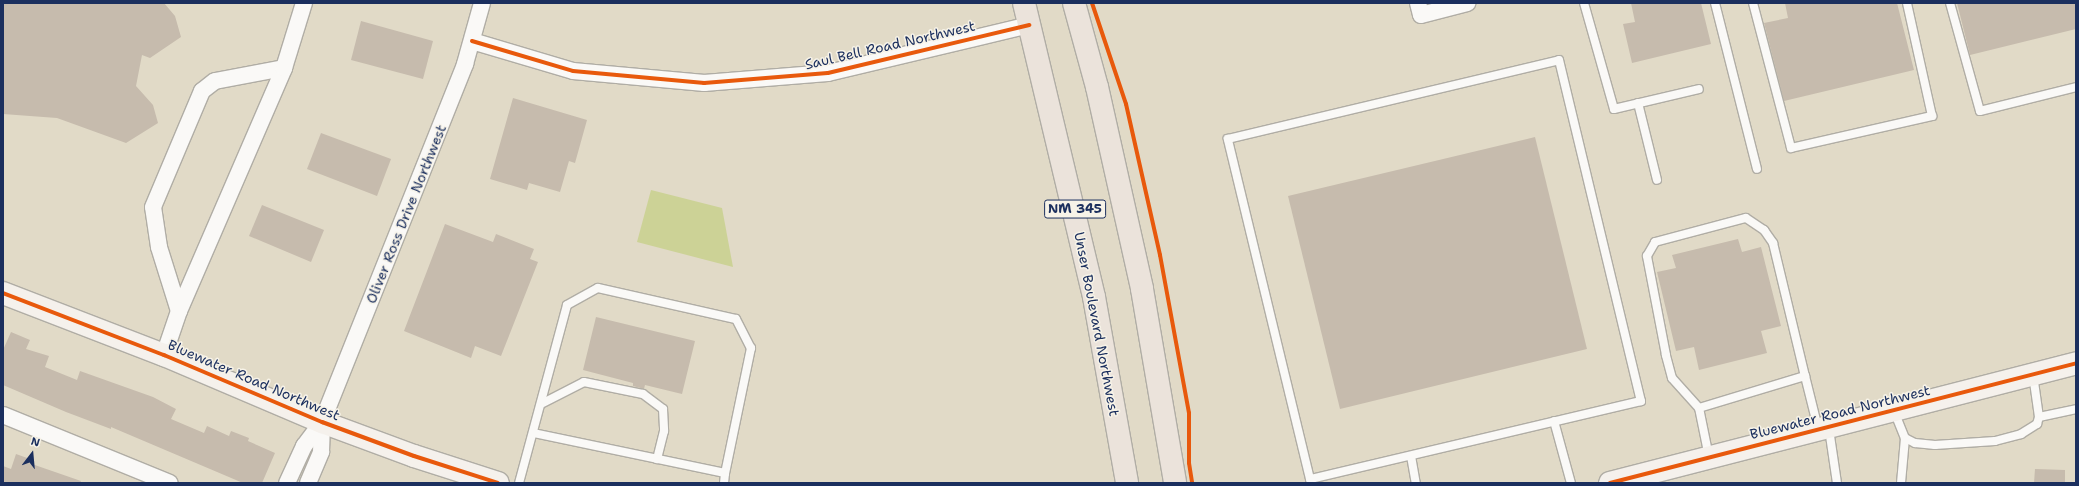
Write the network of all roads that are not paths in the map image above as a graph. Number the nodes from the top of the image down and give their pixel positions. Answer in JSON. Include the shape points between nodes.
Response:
{"nodes":[{"id":1,"x":304,"y":3,"type":"edge"},
{"id":2,"x":482,"y":3,"type":"edge"},
{"id":3,"x":1024,"y":3,"type":"edge"},
{"id":4,"x":1074,"y":3,"type":"edge"},
{"id":5,"x":1467,"y":3,"type":"edge"},
{"id":6,"x":1584,"y":3,"type":"edge"},
{"id":7,"x":1715,"y":3,"type":"edge"},
{"id":8,"x":1753,"y":3,"type":"edge"},
{"id":9,"x":1907,"y":3,"type":"edge"},
{"id":10,"x":1950,"y":3,"type":"edge"},
{"id":11,"x":1419,"y":9,"type":"edge"},
{"id":12,"x":1029,"y":25,"type":"junction"},
{"id":13,"x":472,"y":41,"type":"junction"},
{"id":14,"x":284,"y":68,"type":"junction"},
{"id":15,"x":2076,"y":87,"type":"edge"},
{"id":16,"x":1699,"y":89,"type":"dead end"},
{"id":17,"x":1638,"y":103,"type":"junction"},
{"id":18,"x":1757,"y":169,"type":"dead end"},
{"id":19,"x":1657,"y":180,"type":"dead end"},
{"id":20,"x":4,"y":296,"type":"edge"},
{"id":21,"x":179,"y":312,"type":"junction"},
{"id":22,"x":164,"y":355,"type":"junction"},
{"id":23,"x":2076,"y":364,"type":"edge"},
{"id":24,"x":2033,"y":374,"type":"junction"},
{"id":25,"x":1805,"y":376,"type":"junction"},
{"id":26,"x":541,"y":404,"type":"junction"},
{"id":27,"x":1699,"y":408,"type":"junction"},
{"id":28,"x":2076,"y":409,"type":"edge"},
{"id":29,"x":1893,"y":410,"type":"junction"},
{"id":30,"x":3,"y":415,"type":"edge"},
{"id":31,"x":2039,"y":418,"type":"junction"},
{"id":32,"x":1554,"y":421,"type":"junction"},
{"id":33,"x":322,"y":422,"type":"junction"},
{"id":34,"x":1823,"y":428,"type":"junction"},
{"id":35,"x":534,"y":433,"type":"junction"},
{"id":36,"x":1905,"y":438,"type":"junction"},
{"id":37,"x":1411,"y":456,"type":"junction"},
{"id":38,"x":1709,"y":458,"type":"junction"},
{"id":39,"x":657,"y":459,"type":"junction"},
{"id":40,"x":725,"y":473,"type":"junction"},
{"id":41,"x":170,"y":483,"type":"edge"},
{"id":42,"x":288,"y":483,"type":"edge"},
{"id":43,"x":308,"y":483,"type":"edge"},
{"id":44,"x":498,"y":483,"type":"edge"},
{"id":45,"x":519,"y":483,"type":"edge"},
{"id":46,"x":724,"y":483,"type":"edge"},
{"id":47,"x":1127,"y":483,"type":"edge"},
{"id":48,"x":1175,"y":483,"type":"edge"},
{"id":49,"x":1416,"y":483,"type":"edge"},
{"id":50,"x":1571,"y":483,"type":"edge"},
{"id":51,"x":1610,"y":483,"type":"edge"},
{"id":52,"x":1837,"y":483,"type":"edge"},
{"id":53,"x":1901,"y":483,"type":"edge"}],
"edges":[{"from":1,"to":14,"type":"street"},
{"from":2,"to":13,"type":"street","name":"Oliver Ross Drive Northwest"},
{"from":3,"to":12,"type":"main road","name":"Unser Boulevard Northwest","number":"NM 345"},
{"from":4,"to":48,"type":"main road","number":"NM 345","via":[[1097,87],[1142,289]]},
{"from":5,"to":11,"type":"street"},
{"from":6,"to":17,"type":"lane","via":[[1614,109]]},
{"from":7,"to":18,"type":"lane"},
{"from":8,"to":9,"type":"lane","via":[[1791,148],[1932,116]]},
{"from":10,"to":15,"type":"lane","via":[[1980,111]]},
{"from":12,"to":13,"type":"street","name":"Saul Bell Road Northwest","via":[[828,74],[704,83],[573,72]]},
{"from":12,"to":47,"type":"main road","name":"Unser Boulevard Northwest","number":"NM 345","via":[[1094,297]]},
{"from":13,"to":33,"type":"street","name":"Oliver Ross Drive Northwest","via":[[460,79]]},
{"from":14,"to":21,"type":"street"},
{"from":14,"to":21,"type":"street","via":[[215,81],[202,92],[153,207],[159,247]]},
{"from":16,"to":17,"type":"lane"},
{"from":17,"to":19,"type":"lane"},
{"from":20,"to":22,"type":"street","name":"Bluewater Road Northwest"},
{"from":21,"to":22,"type":"street"},
{"from":22,"to":33,"type":"street","name":"Bluewater Road Northwest"},
{"from":23,"to":24,"type":"street","name":"Bluewater Road Northwest"},
{"from":24,"to":29,"type":"street","name":"Bluewater Road Northwest"},
{"from":24,"to":31,"type":"lane"},
{"from":25,"to":27,"type":"lane"},
{"from":25,"to":27,"type":"lane","via":[[1773,243],[1764,230],[1746,218],[1655,242],[1647,256],[1666,356],[1672,378]]},
{"from":25,"to":34,"type":"lane"},
{"from":26,"to":35,"type":"lane"},
{"from":26,"to":39,"type":"lane","via":[[584,382],[643,394],[663,409],[664,431]]},
{"from":26,"to":40,"type":"lane","via":[[567,305],[598,288],[736,319],[751,348]]},
{"from":27,"to":38,"type":"lane"},
{"from":28,"to":31,"type":"lane"},
{"from":29,"to":34,"type":"street","name":"Bluewater Road Northwest"},
{"from":29,"to":36,"type":"lane"},
{"from":30,"to":41,"type":"street"},
{"from":31,"to":36,"type":"lane","via":[[2037,424],[2021,434],[1995,441],[1935,445],[1915,443]]},
{"from":32,"to":37,"type":"lane"},
{"from":32,"to":37,"type":"lane","via":[[1641,401],[1559,60],[1228,139],[1310,479]]},
{"from":32,"to":50,"type":"lane"},
{"from":33,"to":42,"type":"street","via":[[304,446]]},
{"from":33,"to":43,"type":"street","via":[[321,452]]},
{"from":33,"to":44,"type":"street","name":"Bluewater Road Northwest"},
{"from":34,"to":38,"type":"street","name":"Bluewater Road Northwest"},
{"from":34,"to":52,"type":"lane"},
{"from":35,"to":39,"type":"lane"},
{"from":35,"to":45,"type":"lane"},
{"from":36,"to":53,"type":"lane"},
{"from":37,"to":49,"type":"lane"},
{"from":38,"to":51,"type":"street","name":"Bluewater Road Northwest"},
{"from":39,"to":40,"type":"lane"},
{"from":40,"to":46,"type":"lane"}]}
